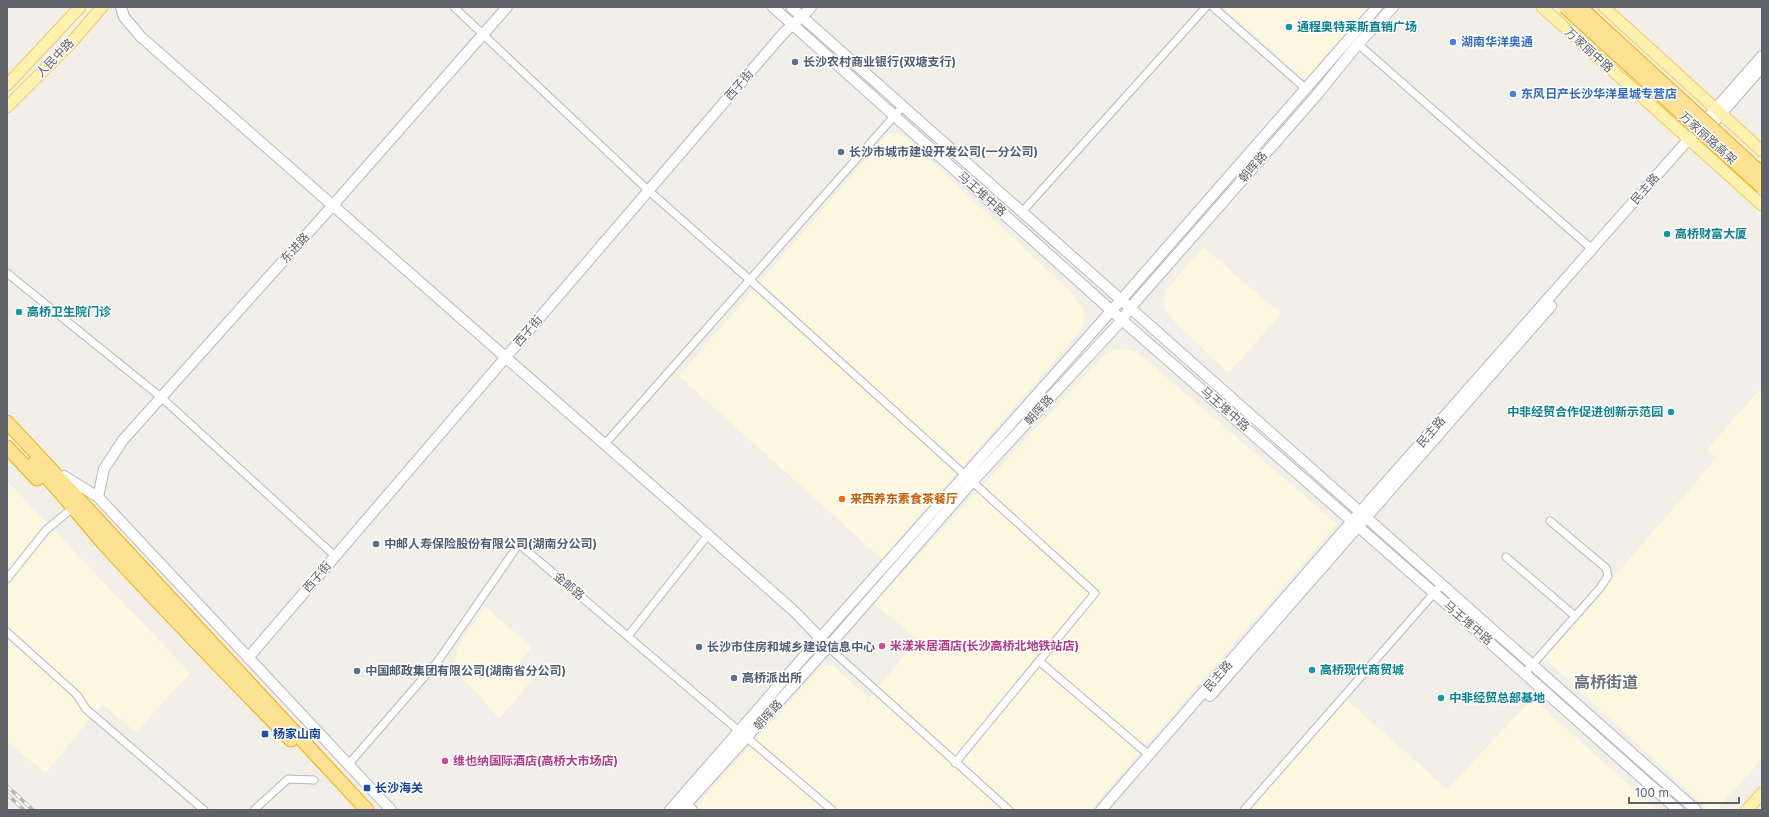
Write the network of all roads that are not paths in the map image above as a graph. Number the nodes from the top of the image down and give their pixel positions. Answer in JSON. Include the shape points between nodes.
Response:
{"nodes":[{"id":1,"x":80,"y":7,"type":"edge"},
{"id":2,"x":102,"y":7,"type":"edge"},
{"id":3,"x":121,"y":7,"type":"edge"},
{"id":4,"x":454,"y":7,"type":"edge"},
{"id":5,"x":507,"y":7,"type":"edge"},
{"id":6,"x":773,"y":7,"type":"edge"},
{"id":7,"x":791,"y":7,"type":"edge"},
{"id":8,"x":811,"y":7,"type":"edge"},
{"id":9,"x":1206,"y":7,"type":"edge"},
{"id":10,"x":1213,"y":7,"type":"edge"},
{"id":11,"x":1377,"y":7,"type":"edge"},
{"id":12,"x":1393,"y":7,"type":"edge"},
{"id":13,"x":1542,"y":7,"type":"edge"},
{"id":14,"x":1565,"y":7,"type":"edge"},
{"id":15,"x":1580,"y":7,"type":"edge"},
{"id":16,"x":1604,"y":7,"type":"edge"},
{"id":17,"x":802,"y":17,"type":"junction"},
{"id":18,"x":792,"y":24,"type":"junction"},
{"id":19,"x":484,"y":33,"type":"junction"},
{"id":20,"x":1358,"y":44,"type":"junction"},
{"id":21,"x":1762,"y":56,"type":"edge"},
{"id":22,"x":1762,"y":67,"type":"edge"},
{"id":23,"x":7,"y":85,"type":"edge"},
{"id":24,"x":1305,"y":88,"type":"junction"},
{"id":25,"x":903,"y":106,"type":"junction"},
{"id":26,"x":7,"y":107,"type":"edge"},
{"id":27,"x":1718,"y":111,"type":"junction"},
{"id":28,"x":895,"y":115,"type":"junction"},
{"id":29,"x":1691,"y":141,"type":"junction"},
{"id":30,"x":1762,"y":151,"type":"edge"},
{"id":31,"x":1762,"y":174,"type":"edge"},
{"id":32,"x":1762,"y":187,"type":"edge"},
{"id":33,"x":648,"y":191,"type":"junction"},
{"id":34,"x":334,"y":204,"type":"junction"},
{"id":35,"x":1762,"y":205,"type":"edge"},
{"id":36,"x":1022,"y":212,"type":"junction"},
{"id":37,"x":1592,"y":249,"type":"junction"},
{"id":38,"x":7,"y":273,"type":"edge"},
{"id":39,"x":750,"y":280,"type":"junction"},
{"id":40,"x":1121,"y":300,"type":"junction"},
{"id":41,"x":1130,"y":308,"type":"junction"},
{"id":42,"x":1111,"y":310,"type":"junction"},
{"id":43,"x":1122,"y":320,"type":"junction"},
{"id":44,"x":506,"y":356,"type":"junction"},
{"id":45,"x":162,"y":398,"type":"junction"},
{"id":46,"x":7,"y":414,"type":"edge"},
{"id":47,"x":7,"y":422,"type":"edge"},
{"id":48,"x":7,"y":435,"type":"edge"},
{"id":49,"x":605,"y":444,"type":"junction"},
{"id":50,"x":7,"y":447,"type":"edge"},
{"id":51,"x":64,"y":476,"type":"junction"},
{"id":52,"x":969,"y":479,"type":"junction"},
{"id":53,"x":98,"y":497,"type":"junction"},
{"id":54,"x":69,"y":500,"type":"junction"},
{"id":55,"x":1364,"y":515,"type":"junction"},
{"id":56,"x":1550,"y":521,"type":"dead end"},
{"id":57,"x":1356,"y":524,"type":"junction"},
{"id":58,"x":708,"y":535,"type":"junction"},
{"id":59,"x":107,"y":539,"type":"junction"},
{"id":60,"x":335,"y":556,"type":"junction"},
{"id":61,"x":1506,"y":557,"type":"dead end"},
{"id":62,"x":7,"y":579,"type":"edge"},
{"id":63,"x":1442,"y":584,"type":"junction"},
{"id":64,"x":1434,"y":593,"type":"junction"},
{"id":65,"x":1575,"y":616,"type":"junction"},
{"id":66,"x":7,"y":632,"type":"edge"},
{"id":67,"x":628,"y":636,"type":"junction"},
{"id":68,"x":820,"y":637,"type":"junction"},
{"id":69,"x":828,"y":647,"type":"junction"},
{"id":70,"x":248,"y":658,"type":"junction"},
{"id":71,"x":1039,"y":661,"type":"junction"},
{"id":72,"x":1533,"y":665,"type":"junction"},
{"id":73,"x":1525,"y":673,"type":"junction"},
{"id":74,"x":743,"y":735,"type":"junction"},
{"id":75,"x":1149,"y":755,"type":"junction"},
{"id":76,"x":955,"y":763,"type":"junction"},
{"id":77,"x":348,"y":765,"type":"junction"},
{"id":78,"x":314,"y":780,"type":"dead end"},
{"id":79,"x":1762,"y":793,"type":"edge"},
{"id":80,"x":688,"y":808,"type":"edge"},
{"id":81,"x":204,"y":810,"type":"edge"},
{"id":82,"x":254,"y":810,"type":"edge"},
{"id":83,"x":357,"y":810,"type":"edge"},
{"id":84,"x":368,"y":810,"type":"edge"},
{"id":85,"x":391,"y":810,"type":"edge"},
{"id":86,"x":670,"y":810,"type":"edge"},
{"id":87,"x":832,"y":810,"type":"edge"},
{"id":88,"x":1009,"y":810,"type":"edge"},
{"id":89,"x":1101,"y":810,"type":"edge"},
{"id":90,"x":1109,"y":810,"type":"edge"},
{"id":91,"x":1244,"y":810,"type":"edge"},
{"id":92,"x":1678,"y":810,"type":"edge"},
{"id":93,"x":1696,"y":810,"type":"edge"},
{"id":94,"x":1747,"y":810,"type":"edge"}],
"edges":[{"from":1,"to":23,"type":"main road","name":"人民中路"},
{"from":2,"to":26,"type":"main road","name":"人民中路","via":[[71,43]]},
{"from":3,"to":34,"type":"street","via":[[124,17],[141,36]]},
{"from":4,"to":19,"type":"street"},
{"from":5,"to":19,"type":"street","name":"东进路"},
{"from":6,"to":18,"type":"street","name":"马王堆中路"},
{"from":7,"to":17,"type":"street","name":"马王堆中路"},
{"from":8,"to":17,"type":"street","name":"西子街"},
{"from":9,"to":36,"type":"street"},
{"from":10,"to":24,"type":"street"},
{"from":11,"to":24,"type":"street","name":"朝晖路"},
{"from":12,"to":20,"type":"street","name":"朝晖路"},
{"from":13,"to":29,"type":"main road","name":"万家丽中路"},
{"from":14,"to":32,"type":"highway","name":"万家丽路高架","bridge":true},
{"from":15,"to":31,"type":"highway","name":"万家丽路高架","bridge":true},
{"from":16,"to":27,"type":"main road"},
{"from":17,"to":18,"type":"street","name":"西子街"},
{"from":17,"to":25,"type":"street","name":"马王堆中路"},
{"from":18,"to":28,"type":"street","name":"马王堆中路"},
{"from":18,"to":33,"type":"street","name":"西子街"},
{"from":19,"to":33,"type":"street"},
{"from":19,"to":34,"type":"street","name":"东进路"},
{"from":20,"to":37,"type":"street"},
{"from":20,"to":41,"type":"street","name":"朝晖路","via":[[1316,96]]},
{"from":21,"to":27,"type":"street","name":"民主路"},
{"from":22,"to":27,"type":"street","name":"民主路"},
{"from":24,"to":40,"type":"street","name":"朝晖路"},
{"from":25,"to":28,"type":"street"},
{"from":25,"to":36,"type":"street","name":"马王堆中路"},
{"from":27,"to":29,"type":"street","name":"民主路"},
{"from":27,"to":30,"type":"main road"},
{"from":28,"to":39,"type":"street"},
{"from":28,"to":42,"type":"street","name":"马王堆中路"},
{"from":29,"to":35,"type":"main road","name":"万家丽中路"},
{"from":29,"to":37,"type":"street","name":"民主路"},
{"from":29,"to":55,"type":"street","name":"民主路"},
{"from":33,"to":39,"type":"street"},
{"from":33,"to":44,"type":"street","name":"西子街"},
{"from":34,"to":44,"type":"street"},
{"from":34,"to":45,"type":"street","name":"东进路"},
{"from":36,"to":40,"type":"street","name":"马王堆中路"},
{"from":37,"to":55,"type":"street","name":"民主路"},
{"from":38,"to":45,"type":"street"},
{"from":39,"to":49,"type":"street"},
{"from":39,"to":52,"type":"street"},
{"from":40,"to":41,"type":"street","name":"马王堆中路"},
{"from":40,"to":42,"type":"street","name":"朝晖路"},
{"from":41,"to":43,"type":"street","name":"朝晖路"},
{"from":41,"to":55,"type":"street","name":"马王堆中路"},
{"from":42,"to":43,"type":"street","name":"马王堆中路"},
{"from":42,"to":52,"type":"street","name":"朝晖路"},
{"from":43,"to":52,"type":"street","name":"朝晖路"},
{"from":43,"to":57,"type":"street","name":"马王堆中路"},
{"from":44,"to":49,"type":"street"},
{"from":44,"to":60,"type":"street","name":"西子街"},
{"from":45,"to":53,"type":"street","name":"东进路","via":[[123,440],[104,469]]},
{"from":45,"to":60,"type":"street"},
{"from":46,"to":51,"type":"highway"},
{"from":47,"to":54,"type":"highway"},
{"from":48,"to":54,"type":"highway"},
{"from":49,"to":58,"type":"street"},
{"from":50,"to":54,"type":"highway"},
{"from":51,"to":53,"type":"street"},
{"from":51,"to":59,"type":"highway"},
{"from":52,"to":68,"type":"street","name":"朝晖路"},
{"from":52,"to":69,"type":"street","name":"朝晖路"},
{"from":52,"to":71,"type":"street","via":[[1095,593]]},
{"from":53,"to":70,"type":"street"},
{"from":54,"to":59,"type":"highway"},
{"from":54,"to":59,"type":"highway"},
{"from":54,"to":62,"type":"street"},
{"from":55,"to":57,"type":"street","name":"民主路"},
{"from":55,"to":63,"type":"street","name":"马王堆中路"},
{"from":56,"to":65,"type":"street","via":[[1608,572],[1604,583]]},
{"from":57,"to":64,"type":"street","name":"马王堆中路"},
{"from":57,"to":75,"type":"street","name":"民主路"},
{"from":57,"to":90,"type":"street","name":"民主路"},
{"from":58,"to":67,"type":"street"},
{"from":58,"to":68,"type":"street"},
{"from":59,"to":83,"type":"highway","via":[[220,668]]},
{"from":59,"to":84,"type":"highway"},
{"from":60,"to":70,"type":"street","name":"西子街"},
{"from":61,"to":65,"type":"street"},
{"from":63,"to":64,"type":"street"},
{"from":63,"to":72,"type":"street","name":"马王堆中路"},
{"from":64,"to":73,"type":"street","name":"马王堆中路"},
{"from":64,"to":91,"type":"street"},
{"from":65,"to":72,"type":"street"},
{"from":66,"to":81,"type":"street","via":[[77,695],[86,709]]},
{"from":67,"to":74,"type":"street","name":"金邮路"},
{"from":67,"to":77,"type":"street","name":"金邮路","via":[[520,544],[438,661]]},
{"from":68,"to":69,"type":"street"},
{"from":68,"to":74,"type":"street","name":"朝晖路"},
{"from":69,"to":74,"type":"street","name":"朝晖路"},
{"from":69,"to":76,"type":"street"},
{"from":70,"to":77,"type":"street"},
{"from":71,"to":75,"type":"street"},
{"from":71,"to":76,"type":"street"},
{"from":72,"to":73,"type":"street"},
{"from":72,"to":93,"type":"street","name":"马王堆中路"},
{"from":73,"to":92,"type":"street","name":"马王堆中路"},
{"from":74,"to":80,"type":"street","name":"朝晖路"},
{"from":74,"to":86,"type":"street","name":"朝晖路"},
{"from":74,"to":87,"type":"street","name":"金邮路"},
{"from":75,"to":89,"type":"street","name":"民主路"},
{"from":76,"to":88,"type":"street"},
{"from":77,"to":85,"type":"street"},
{"from":78,"to":82,"type":"street","via":[[288,779]]},
{"from":79,"to":94,"type":"main road"}]}
